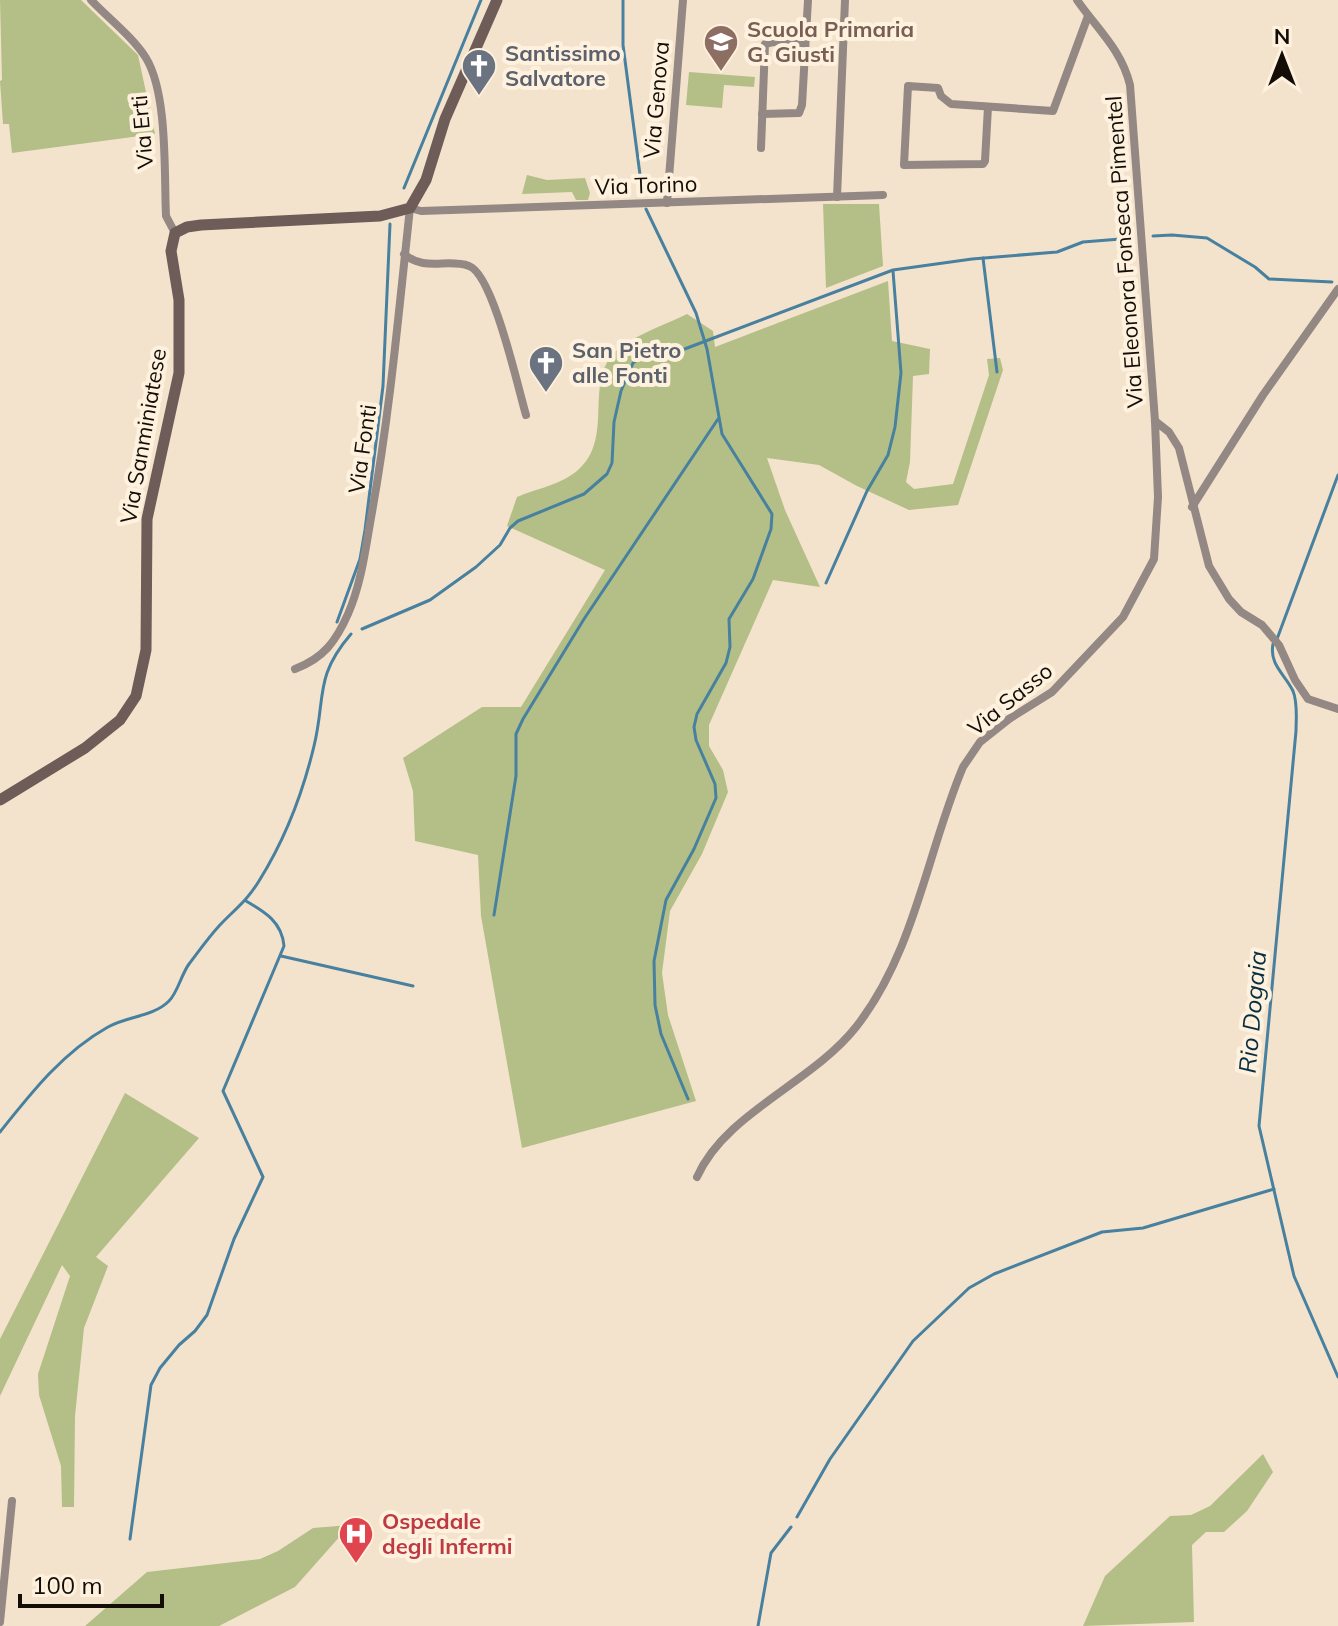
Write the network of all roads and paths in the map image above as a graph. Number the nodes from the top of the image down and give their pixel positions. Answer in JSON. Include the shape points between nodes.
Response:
{"nodes":[{"id":1,"x":91,"y":0,"type":"edge"},
{"id":2,"x":497,"y":0,"type":"edge"},
{"id":3,"x":683,"y":0,"type":"edge"},
{"id":4,"x":808,"y":0,"type":"edge"},
{"id":5,"x":845,"y":0,"type":"edge"},
{"id":6,"x":1077,"y":0,"type":"edge"},
{"id":7,"x":1088,"y":16,"type":"junction"},
{"id":8,"x":805,"y":44,"type":"junction"},
{"id":9,"x":988,"y":107,"type":"junction"},
{"id":10,"x":762,"y":114,"type":"junction"},
{"id":11,"x":761,"y":148,"type":"dead end"},
{"id":12,"x":883,"y":195,"type":"dead end"},
{"id":13,"x":837,"y":197,"type":"junction"},
{"id":14,"x":667,"y":203,"type":"junction"},
{"id":15,"x":410,"y":208,"type":"junction"},
{"id":16,"x":175,"y":233,"type":"junction"},
{"id":17,"x":404,"y":254,"type":"junction"},
{"id":18,"x":1338,"y":289,"type":"edge"},
{"id":19,"x":526,"y":415,"type":"dead end"},
{"id":20,"x":1155,"y":421,"type":"junction"},
{"id":21,"x":1192,"y":507,"type":"junction"},
{"id":22,"x":295,"y":669,"type":"dead end"},
{"id":23,"x":1338,"y":709,"type":"edge"},
{"id":24,"x":0,"y":800,"type":"edge"},
{"id":25,"x":697,"y":1177,"type":"dead end"},
{"id":26,"x":12,"y":1501,"type":"dead end"},
{"id":27,"x":0,"y":1622,"type":"edge"}],
"edges":[{"from":1,"to":16,"type":"street","name":"Via Erti","via":[[146,58],[154,76],[160,99],[166,216]]},
{"from":2,"to":15,"type":"main road"},
{"from":3,"to":14,"type":"street","name":"Via Genova"},
{"from":4,"to":8,"type":"street"},
{"from":5,"to":13,"type":"street"},
{"from":6,"to":7,"type":"street","name":"Via Eleonora Fonseca Pimentel"},
{"from":7,"to":9,"type":"street","via":[[1053,111]]},
{"from":7,"to":20,"type":"street","name":"Via Eleonora Fonseca Pimentel","via":[[1125,64],[1130,85]]},
{"from":8,"to":10,"type":"street","via":[[799,113]]},
{"from":8,"to":10,"type":"street","via":[[765,44]]},
{"from":9,"to":9,"type":"street","via":[[951,104],[938,88],[908,86],[904,165],[983,164]]},
{"from":10,"to":11,"type":"street"},
{"from":12,"to":13,"type":"street","name":"Via Torino"},
{"from":13,"to":14,"type":"street","name":"Via Torino"},
{"from":14,"to":15,"type":"street","name":"Via Torino"},
{"from":15,"to":16,"type":"main road","via":[[380,216],[201,225]]},
{"from":15,"to":17,"type":"street","name":"Via Fonti"},
{"from":16,"to":24,"type":"main road","name":"Via Sanminiatese","via":[[171,251],[179,300],[179,373],[147,519],[146,650],[136,696],[120,720],[85,748]]},
{"from":17,"to":19,"type":"street","via":[[419,263],[476,268],[504,332]]},
{"from":17,"to":22,"type":"street","name":"Via Fonti","via":[[379,471],[363,560],[349,613],[330,646],[316,661]]},
{"from":18,"to":21,"type":"street"},
{"from":20,"to":21,"type":"street","via":[[1179,448]]},
{"from":20,"to":25,"type":"street","name":"Via Sasso","via":[[1154,559],[1123,617],[1052,692],[980,742],[955,786],[890,975],[855,1028],[812,1070],[713,1148]]},
{"from":21,"to":23,"type":"street","via":[[1209,566],[1229,599],[1279,645],[1308,699]]},
{"from":26,"to":27,"type":"street"}]}
